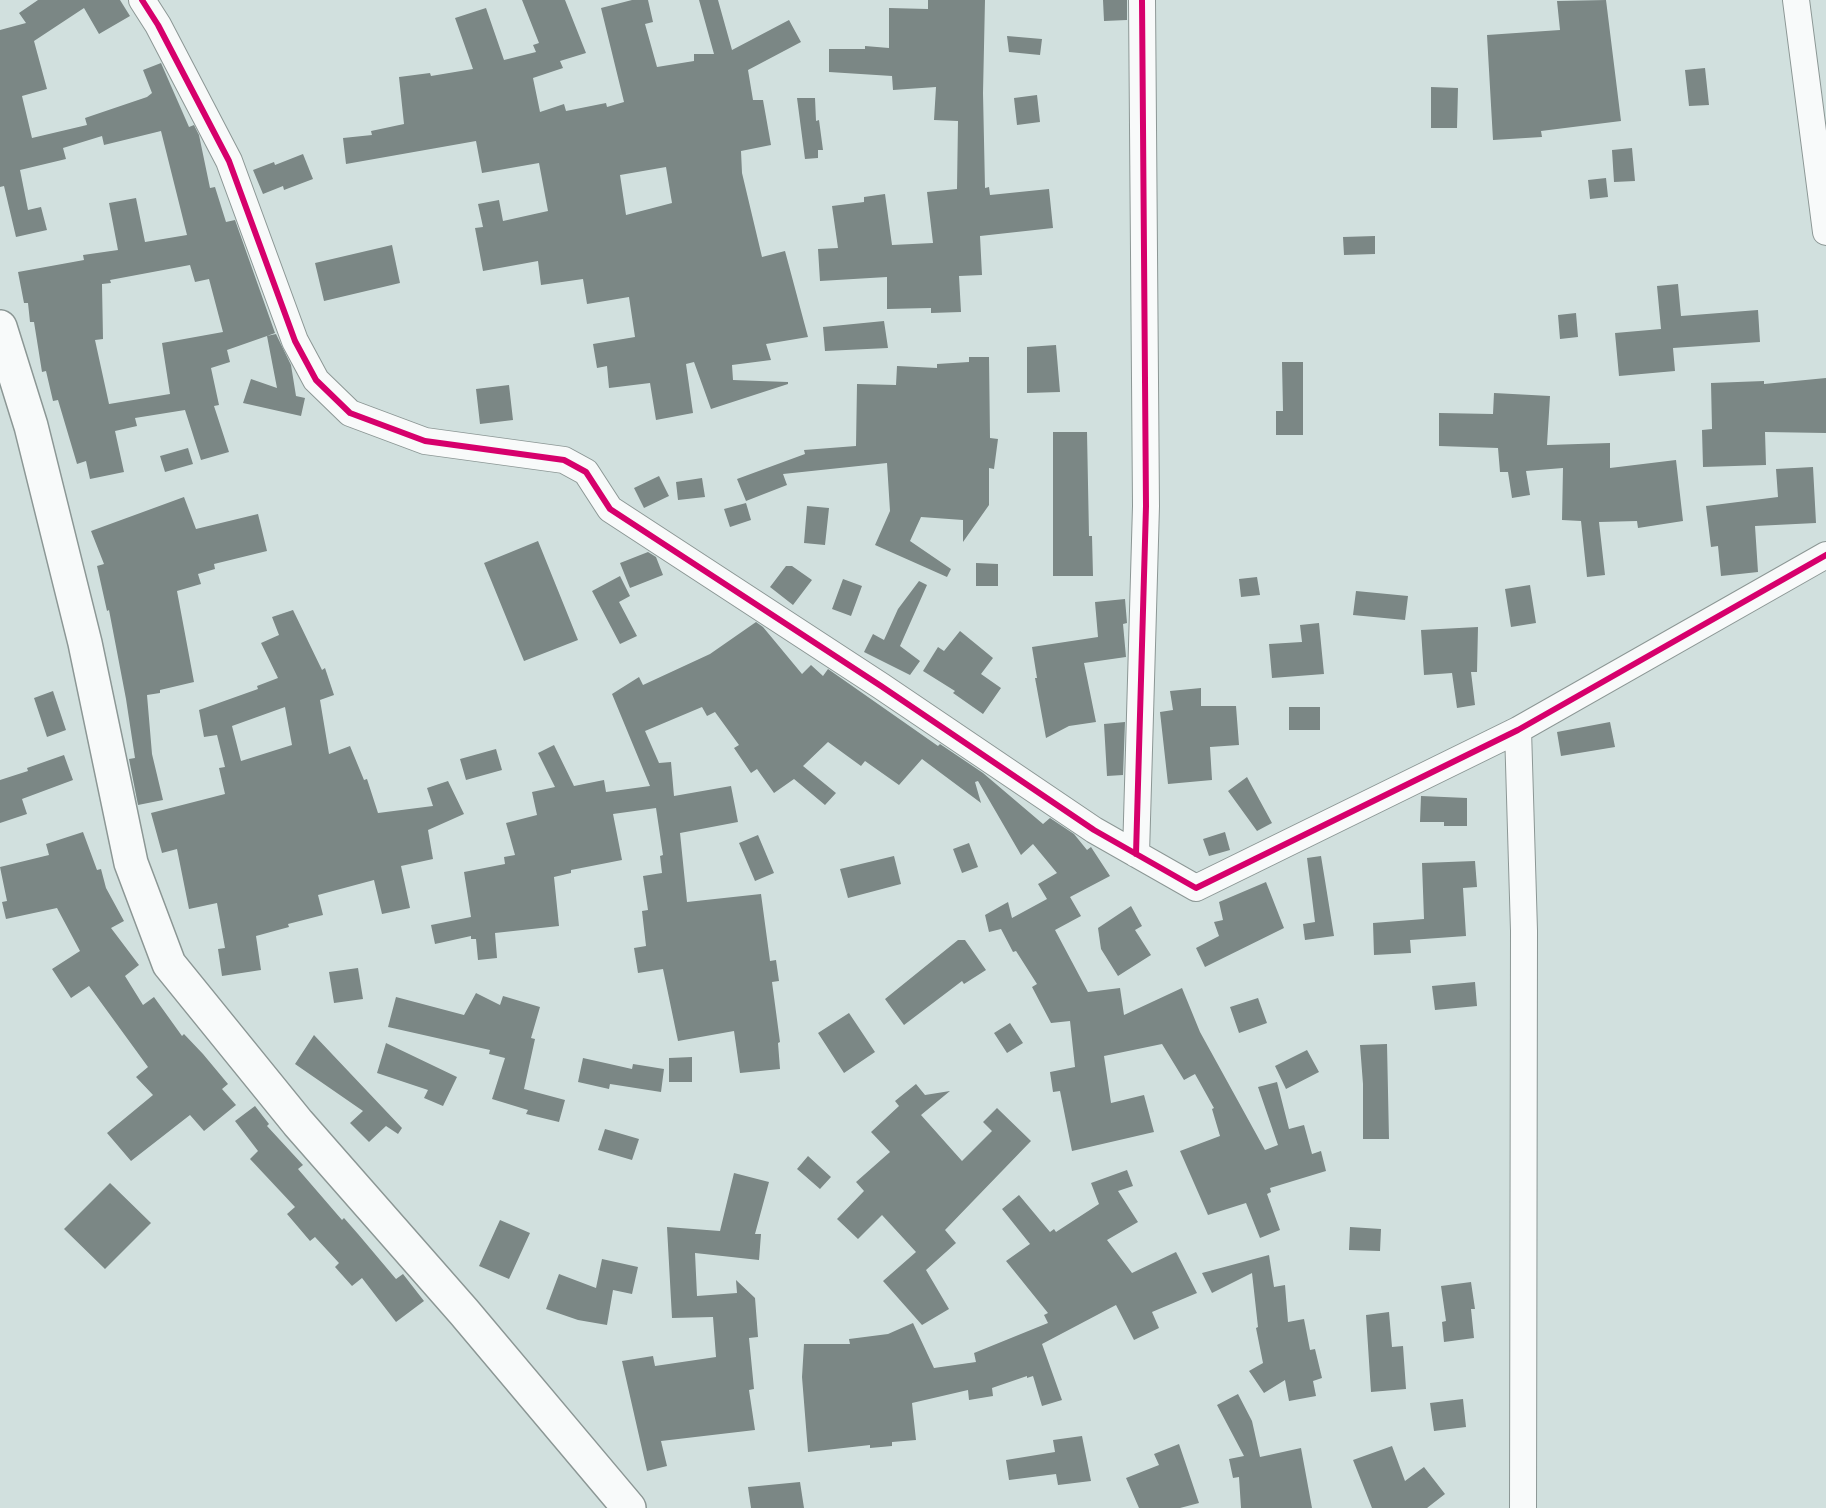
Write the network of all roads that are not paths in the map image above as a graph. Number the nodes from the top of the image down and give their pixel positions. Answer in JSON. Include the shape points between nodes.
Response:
{"nodes":[{"id":1,"x":142,"y":0,"type":"edge"},
{"id":2,"x":1142,"y":0,"type":"edge"},
{"id":3,"x":1796,"y":0,"type":"edge"},
{"id":4,"x":1826,"y":232,"type":"edge"},
{"id":5,"x":0,"y":327,"type":"edge"},
{"id":6,"x":1826,"y":555,"type":"edge"},
{"id":7,"x":1518,"y":730,"type":"junction"},
{"id":8,"x":1136,"y":854,"type":"junction"},
{"id":9,"x":629,"y":1508,"type":"edge"},
{"id":10,"x":1523,"y":1508,"type":"edge"}],
"edges":[{"from":1,"to":8,"type":"street","via":[[229,161],[295,341],[316,380],[350,413],[425,441],[564,460],[586,472],[610,508],[1094,830]]},
{"from":2,"to":8,"type":"street","via":[[1146,506]]},
{"from":3,"to":4,"type":"street"},
{"from":5,"to":9,"type":"main road","via":[[31,426],[85,643],[131,863],[169,964],[298,1123]]},
{"from":6,"to":7,"type":"street"},
{"from":7,"to":8,"type":"street","via":[[1196,888]]},
{"from":7,"to":10,"type":"street","via":[[1524,931]]}]}
